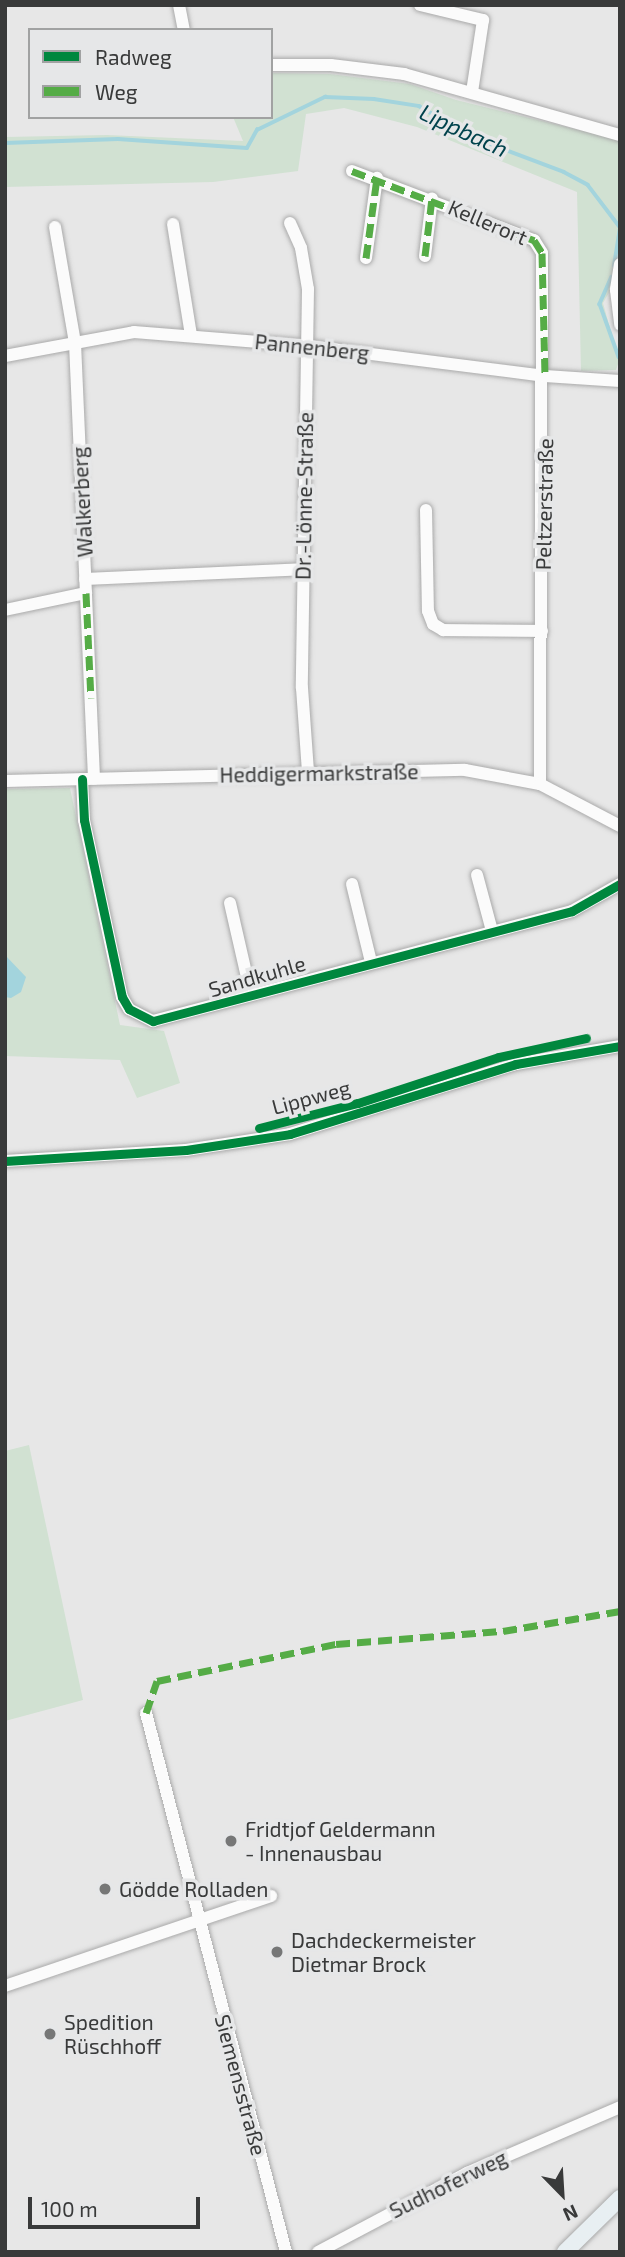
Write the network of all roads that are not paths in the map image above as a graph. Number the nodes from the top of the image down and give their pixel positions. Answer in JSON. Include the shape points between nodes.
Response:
{"nodes":[{"id":1,"x":179,"y":5,"type":"edge"},
{"id":2,"x":420,"y":5,"type":"edge"},
{"id":3,"x":184,"y":28,"type":"edge"},
{"id":4,"x":273,"y":65,"type":"edge"},
{"id":5,"x":472,"y":92,"type":"junction"},
{"id":6,"x":620,"y":135,"type":"edge"},
{"id":7,"x":352,"y":171,"type":"dead end"},
{"id":8,"x":377,"y":178,"type":"junction"},
{"id":9,"x":432,"y":198,"type":"junction"},
{"id":10,"x":290,"y":223,"type":"dead end"},
{"id":11,"x":173,"y":224,"type":"dead end"},
{"id":12,"x":55,"y":227,"type":"dead end"},
{"id":13,"x":425,"y":256,"type":"dead end"},
{"id":14,"x":366,"y":258,"type":"dead end"},
{"id":15,"x":620,"y":264,"type":"edge"},
{"id":16,"x":620,"y":326,"type":"edge"},
{"id":17,"x":191,"y":335,"type":"junction"},
{"id":18,"x":75,"y":343,"type":"junction"},
{"id":19,"x":308,"y":346,"type":"junction"},
{"id":20,"x":5,"y":356,"type":"edge"},
{"id":21,"x":545,"y":376,"type":"junction"},
{"id":22,"x":620,"y":381,"type":"edge"},
{"id":23,"x":425,"y":510,"type":"dead end"},
{"id":24,"x":302,"y":569,"type":"junction"},
{"id":25,"x":85,"y":579,"type":"junction"},
{"id":26,"x":86,"y":593,"type":"junction"},
{"id":27,"x":5,"y":610,"type":"edge"},
{"id":28,"x":542,"y":631,"type":"junction"},
{"id":29,"x":308,"y":772,"type":"junction"},
{"id":30,"x":88,"y":779,"type":"junction"},
{"id":31,"x":5,"y":781,"type":"edge"},
{"id":32,"x":540,"y":783,"type":"junction"},
{"id":33,"x":620,"y":826,"type":"edge"},
{"id":34,"x":477,"y":875,"type":"dead end"},
{"id":35,"x":352,"y":884,"type":"dead end"},
{"id":36,"x":620,"y":884,"type":"edge"},
{"id":37,"x":230,"y":903,"type":"dead end"},
{"id":38,"x":492,"y":931,"type":"junction"},
{"id":39,"x":371,"y":962,"type":"junction"},
{"id":40,"x":251,"y":995,"type":"junction"},
{"id":41,"x":620,"y":1046,"type":"edge"},
{"id":42,"x":5,"y":1161,"type":"edge"},
{"id":43,"x":146,"y":1713,"type":"dead end"},
{"id":44,"x":271,"y":1896,"type":"dead end"},
{"id":45,"x":197,"y":1919,"type":"junction"},
{"id":46,"x":5,"y":1986,"type":"edge"},
{"id":47,"x":620,"y":2107,"type":"edge"},
{"id":48,"x":620,"y":2198,"type":"edge"},
{"id":49,"x":286,"y":2252,"type":"edge"},
{"id":50,"x":318,"y":2252,"type":"edge"},
{"id":51,"x":565,"y":2252,"type":"edge"}],
"edges":[{"from":1,"to":3,"type":"street"},
{"from":2,"to":5,"type":"street","via":[[483,20]]},
{"from":4,"to":5,"type":"street","via":[[331,65],[404,74]]},
{"from":5,"to":6,"type":"street"},
{"from":7,"to":8,"type":"street","name":"Kellerort"},
{"from":8,"to":9,"type":"street","name":"Kellerort"},
{"from":8,"to":14,"type":"street"},
{"from":9,"to":13,"type":"street","name":"Kellerort"},
{"from":9,"to":21,"type":"street","name":"Kellerort","via":[[534,240],[538,246],[542,253]]},
{"from":10,"to":19,"type":"street","name":"Dr.-Lönne-Straße","via":[[301,248],[308,289]]},
{"from":11,"to":17,"type":"street"},
{"from":12,"to":18,"type":"street","name":"Walkerberg"},
{"from":15,"to":16,"type":"street","via":[[616,290]]},
{"from":17,"to":18,"type":"street","name":"Pannenberg","via":[[134,332]]},
{"from":17,"to":19,"type":"street","name":"Pannenberg"},
{"from":18,"to":20,"type":"street","name":"Pannenberg"},
{"from":18,"to":25,"type":"street","name":"Walkerberg"},
{"from":19,"to":21,"type":"street","name":"Pannenberg"},
{"from":19,"to":24,"type":"street","name":"Dr.-Lönne-Straße"},
{"from":21,"to":22,"type":"street","name":"Pannenberg"},
{"from":21,"to":28,"type":"street","name":"Peltzerstraße"},
{"from":23,"to":28,"type":"street","via":[[428,611],[433,624],[443,630]]},
{"from":24,"to":25,"type":"street"},
{"from":24,"to":29,"type":"street","name":"Dr.-Lönne-Straße","via":[[302,688]]},
{"from":25,"to":26,"type":"street","name":"Walkerberg"},
{"from":26,"to":27,"type":"street"},
{"from":26,"to":30,"type":"street","name":"Walkerberg"},
{"from":28,"to":32,"type":"street","name":"Peltzerstraße"},
{"from":29,"to":30,"type":"street","name":"Heddigermarkstraße"},
{"from":29,"to":32,"type":"street","name":"Heddigermarkstraße","via":[[466,770]]},
{"from":30,"to":31,"type":"street","name":"Heddigermarkstraße"},
{"from":30,"to":40,"type":"street","name":"Sandkuhle","via":[[84,820],[122,998],[129,1009],[153,1021]]},
{"from":32,"to":33,"type":"street","name":"Heddigermarkstraße"},
{"from":34,"to":38,"type":"street"},
{"from":35,"to":39,"type":"street"},
{"from":36,"to":38,"type":"street","name":"Sandkuhle","via":[[572,911]]},
{"from":37,"to":40,"type":"street","name":"Sandkuhle"},
{"from":38,"to":39,"type":"street","name":"Sandkuhle"},
{"from":39,"to":40,"type":"street","name":"Sandkuhle"},
{"from":41,"to":42,"type":"street","name":"Lippweg","via":[[516,1065],[290,1134],[186,1150]]},
{"from":43,"to":45,"type":"street","name":"Siemensstraße"},
{"from":44,"to":45,"type":"street"},
{"from":45,"to":46,"type":"street"},
{"from":45,"to":49,"type":"street","name":"Siemensstraße"},
{"from":47,"to":50,"type":"street","name":"Sudhoferweg","via":[[467,2173]]},
{"from":48,"to":51,"type":"main road"}]}
